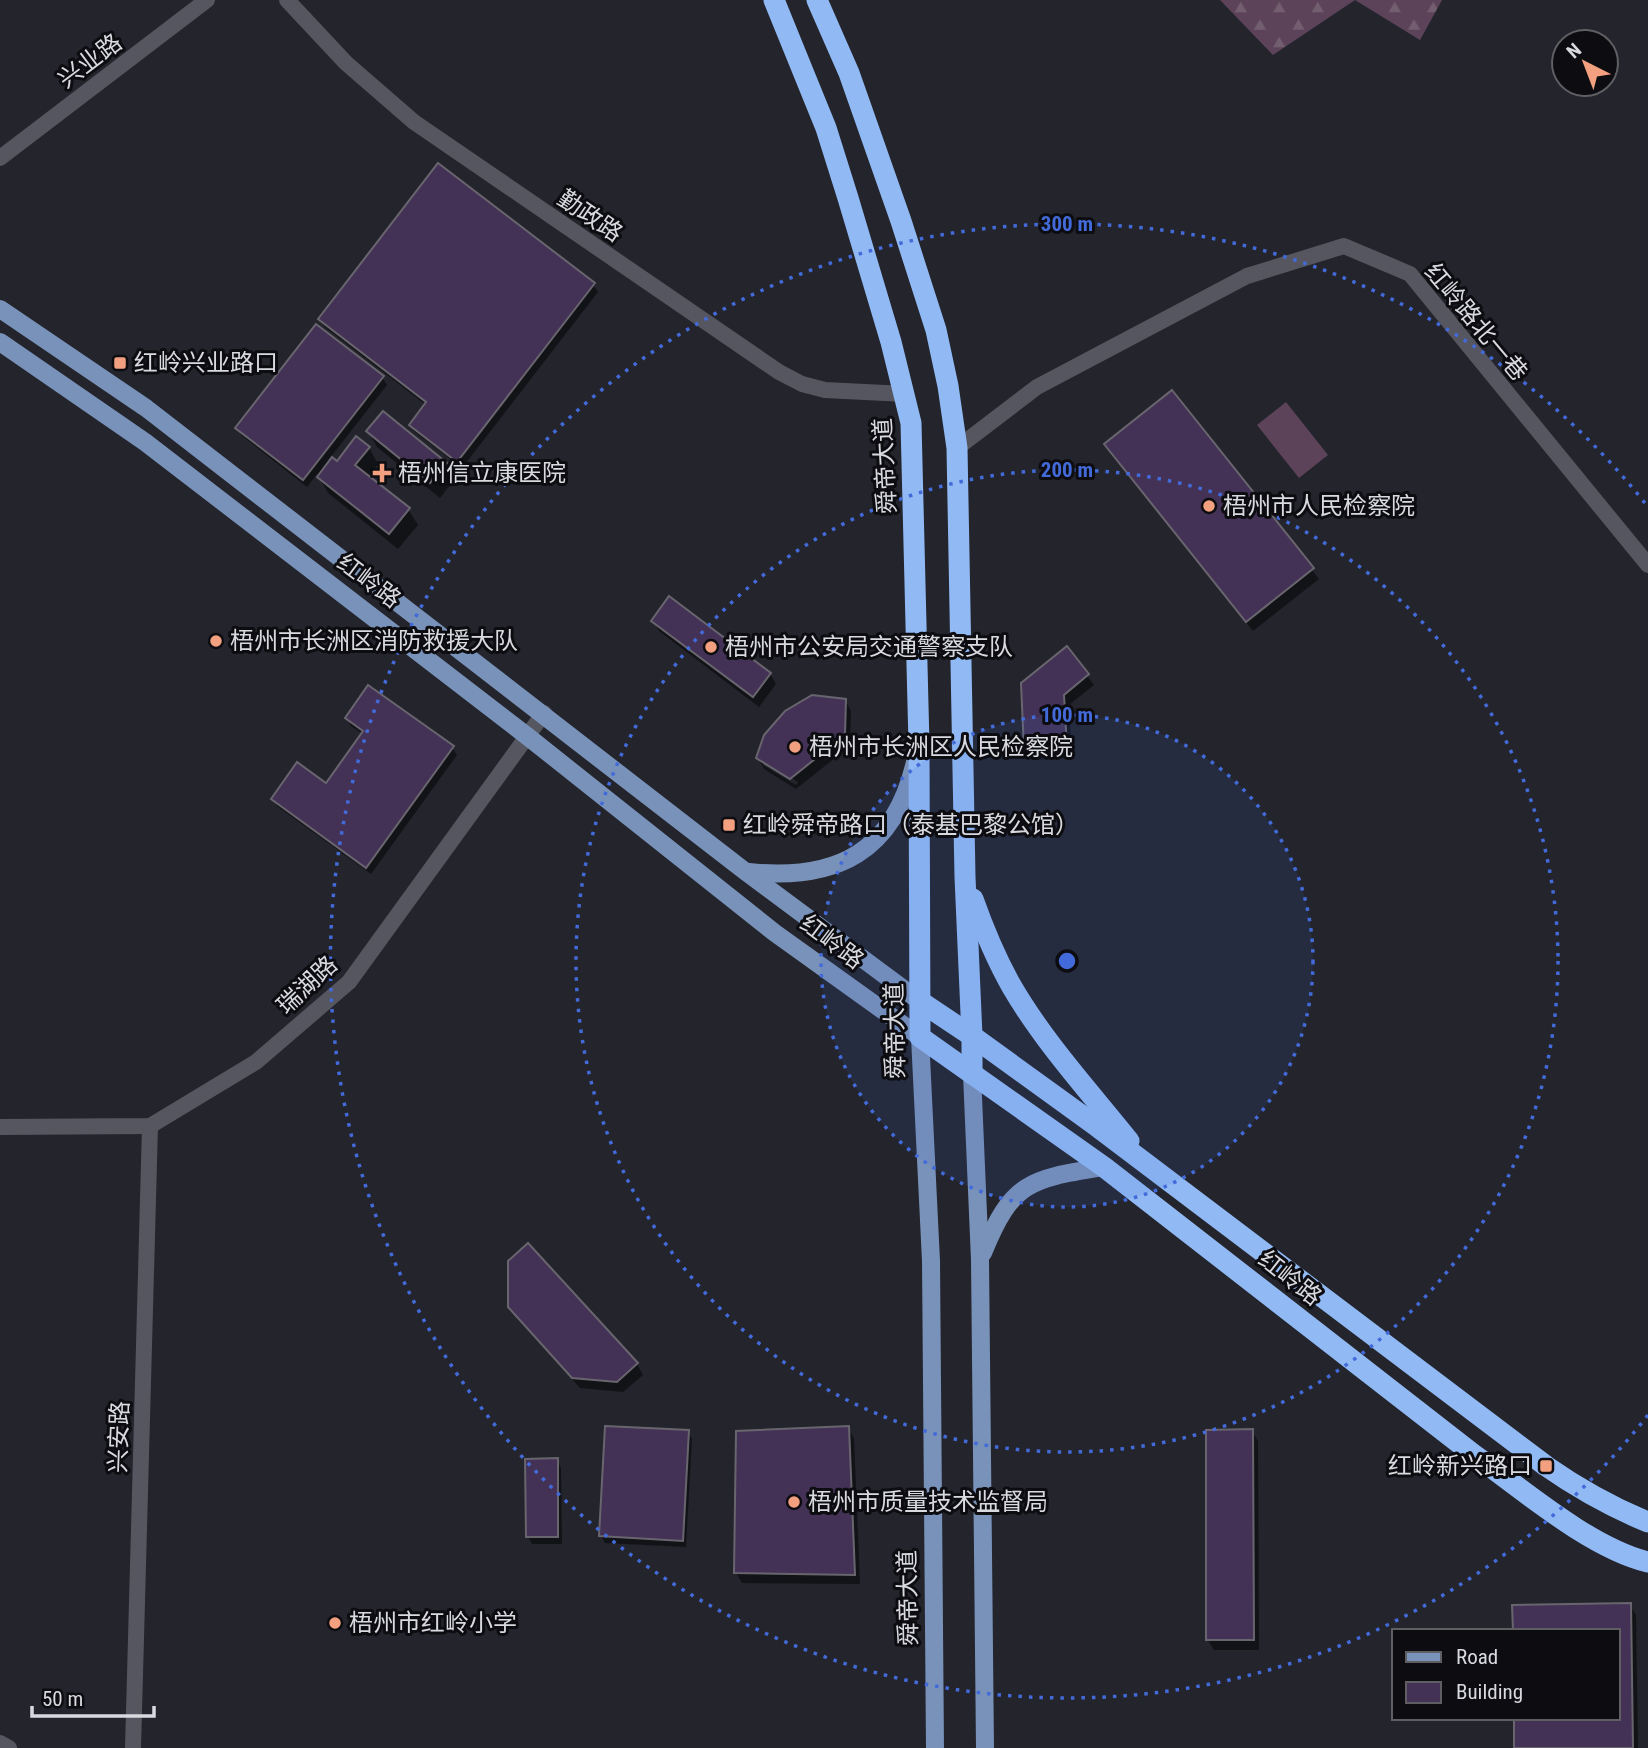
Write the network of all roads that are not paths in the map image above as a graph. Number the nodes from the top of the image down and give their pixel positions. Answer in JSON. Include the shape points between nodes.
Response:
{"nodes":[{"id":1,"x":208,"y":0,"type":"edge"},
{"id":2,"x":286,"y":0,"type":"edge"},
{"id":3,"x":774,"y":0,"type":"edge"},
{"id":4,"x":817,"y":0,"type":"edge"},
{"id":5,"x":0,"y":158,"type":"edge"},
{"id":6,"x":0,"y":309,"type":"edge"},
{"id":7,"x":0,"y":342,"type":"edge"},
{"id":8,"x":905,"y":394,"type":"junction"},
{"id":9,"x":957,"y":448,"type":"junction"},
{"id":10,"x":1648,"y":565,"type":"edge"},
{"id":11,"x":544,"y":713,"type":"junction"},
{"id":12,"x":527,"y":736,"type":"junction"},
{"id":13,"x":919,"y":746,"type":"junction"},
{"id":14,"x":746,"y":872,"type":"junction"},
{"id":15,"x":965,"y":877,"type":"junction"},
{"id":16,"x":921,"y":1002,"type":"junction"},
{"id":17,"x":972,"y":1036,"type":"junction"},
{"id":18,"x":920,"y":1037,"type":"junction"},
{"id":19,"x":972,"y":1074,"type":"junction"},
{"id":20,"x":150,"y":1126,"type":"junction"},
{"id":21,"x":0,"y":1127,"type":"edge"},
{"id":22,"x":1104,"y":1167,"type":"junction"},
{"id":23,"x":1150,"y":1167,"type":"junction"},
{"id":24,"x":980,"y":1260,"type":"junction"},
{"id":25,"x":1648,"y":1522,"type":"edge"},
{"id":26,"x":1648,"y":1562,"type":"edge"},
{"id":27,"x":0,"y":1744,"type":"edge"},
{"id":28,"x":9,"y":1748,"type":"edge"},
{"id":29,"x":133,"y":1748,"type":"edge"},
{"id":30,"x":935,"y":1748,"type":"edge"},
{"id":31,"x":985,"y":1748,"type":"edge"}],
"edges":[{"from":1,"to":5,"type":"street","name":"兴业路"},
{"from":2,"to":8,"type":"street","name":"勤政路","via":[[346,63],[414,122],[779,372],[825,390]]},
{"from":3,"to":8,"type":"highway","name":"舜帝大道","via":[[826,128]]},
{"from":4,"to":9,"type":"highway","via":[[849,73],[936,330]]},
{"from":6,"to":11,"type":"main road","name":"红岭路","via":[[146,408]]},
{"from":7,"to":12,"type":"main road","name":"红岭路","via":[[156,451]]},
{"from":8,"to":13,"type":"highway","name":"舜帝大道","via":[[913,452]]},
{"from":9,"to":10,"type":"street","name":"红岭路北一巷","via":[[1037,387],[1247,276],[1344,246],[1410,274]]},
{"from":9,"to":15,"type":"highway"},
{"from":11,"to":12,"type":"street","name":"瑞湖路"},
{"from":11,"to":14,"type":"main road","name":"红岭路"},
{"from":12,"to":18,"type":"main road","name":"红岭路","via":[[775,933]]},
{"from":12,"to":20,"type":"street","name":"瑞湖路","via":[[349,982],[257,1062]]},
{"from":13,"to":14,"type":"main road","via":[[899,807],[870,845],[837,865],[804,873]]},
{"from":13,"to":16,"type":"highway","name":"舜帝大道"},
{"from":14,"to":16,"type":"main road","name":"红岭路"},
{"from":15,"to":17,"type":"highway"},
{"from":15,"to":23,"type":"highway","via":[[987,939],[1012,988]]},
{"from":16,"to":17,"type":"highway","name":"红岭路"},
{"from":16,"to":18,"type":"highway","name":"舜帝大道"},
{"from":17,"to":19,"type":"highway"},
{"from":17,"to":23,"type":"highway","name":"红岭路"},
{"from":18,"to":19,"type":"highway","name":"红岭路"},
{"from":18,"to":30,"type":"main road","name":"舜帝大道","via":[[931,1261]]},
{"from":19,"to":22,"type":"highway","name":"红岭路"},
{"from":19,"to":24,"type":"main road"},
{"from":20,"to":21,"type":"street"},
{"from":20,"to":29,"type":"street","name":"兴安路"},
{"from":22,"to":24,"type":"main road","via":[[1036,1181],[1013,1198],[996,1221]]},
{"from":22,"to":26,"type":"highway","name":"红岭路","via":[[1473,1454],[1578,1530]]},
{"from":23,"to":25,"type":"highway","name":"红岭路","via":[[1555,1472],[1608,1505]]},
{"from":24,"to":31,"type":"main road"},
{"from":27,"to":28,"type":"street"}]}
